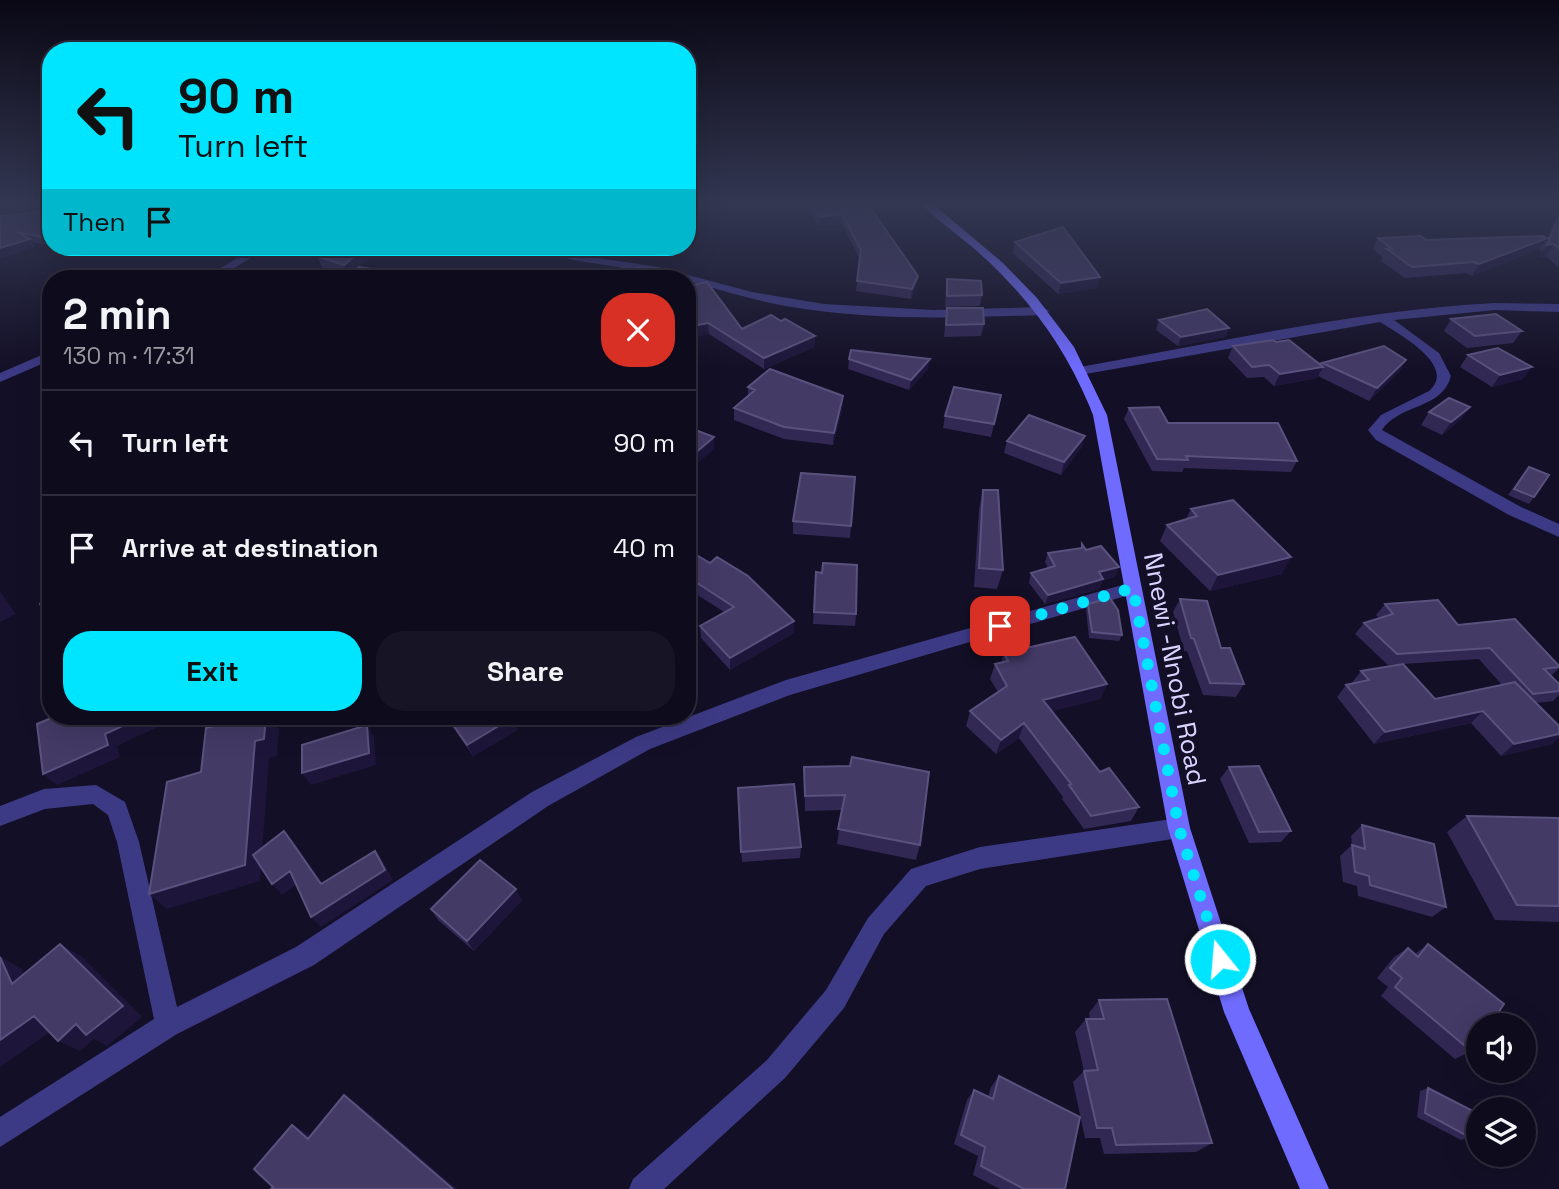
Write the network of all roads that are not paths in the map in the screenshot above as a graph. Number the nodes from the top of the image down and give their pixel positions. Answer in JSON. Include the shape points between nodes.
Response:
{"nodes":[{"id":1,"x":243,"y":258,"type":"edge"},
{"id":2,"x":579,"y":258,"type":"edge"},
{"id":3,"x":990,"y":258,"type":"edge"},
{"id":4,"x":224,"y":270,"type":"edge"},
{"id":5,"x":652,"y":270,"type":"edge"},
{"id":6,"x":696,"y":280,"type":"edge"},
{"id":7,"x":1559,"y":307,"type":"edge"},
{"id":8,"x":1043,"y":311,"type":"junction"},
{"id":9,"x":1382,"y":318,"type":"junction"},
{"id":10,"x":42,"y":359,"type":"edge"},
{"id":11,"x":1080,"y":371,"type":"junction"},
{"id":12,"x":0,"y":379,"type":"edge"},
{"id":13,"x":1559,"y":531,"type":"edge"},
{"id":14,"x":1133,"y":588,"type":"junction"},
{"id":15,"x":696,"y":723,"type":"edge"},
{"id":16,"x":690,"y":725,"type":"edge"},
{"id":17,"x":0,"y":816,"type":"edge"},
{"id":18,"x":1179,"y":828,"type":"junction"},
{"id":19,"x":168,"y":1025,"type":"junction"},
{"id":20,"x":0,"y":1133,"type":"edge"},
{"id":21,"x":643,"y":1189,"type":"edge"},
{"id":22,"x":1315,"y":1189,"type":"edge"}],
"edges":[{"from":1,"to":4,"type":"street"},
{"from":2,"to":5,"type":"street"},
{"from":3,"to":8,"type":"main road","name":"Nnewi -Nnobi Road"},
{"from":6,"to":8,"type":"street","via":[[751,296],[877,312]]},
{"from":7,"to":9,"type":"street","via":[[1507,305]]},
{"from":8,"to":11,"type":"main road","name":"Nnewi -Nnobi Road"},
{"from":9,"to":11,"type":"street"},
{"from":9,"to":13,"type":"street","via":[[1421,344],[1444,373],[1443,384],[1433,394],[1388,416],[1375,430],[1474,489]]},
{"from":10,"to":12,"type":"street"},
{"from":11,"to":14,"type":"main road","name":"Nnewi -Nnobi Road","via":[[1100,415]]},
{"from":14,"to":15,"type":"street","via":[[786,688]]},
{"from":14,"to":18,"type":"main road","name":"Nnewi -Nnobi Road"},
{"from":16,"to":19,"type":"street","via":[[643,743],[540,799],[305,956]]},
{"from":17,"to":19,"type":"street","via":[[44,799],[96,794],[117,809]]},
{"from":18,"to":21,"type":"street","via":[[980,858],[919,877],[876,926],[835,999],[776,1069]]},
{"from":18,"to":22,"type":"main road","name":"Nnewi -Nnobi Road","via":[[1237,1012]]},
{"from":19,"to":20,"type":"street"}]}
